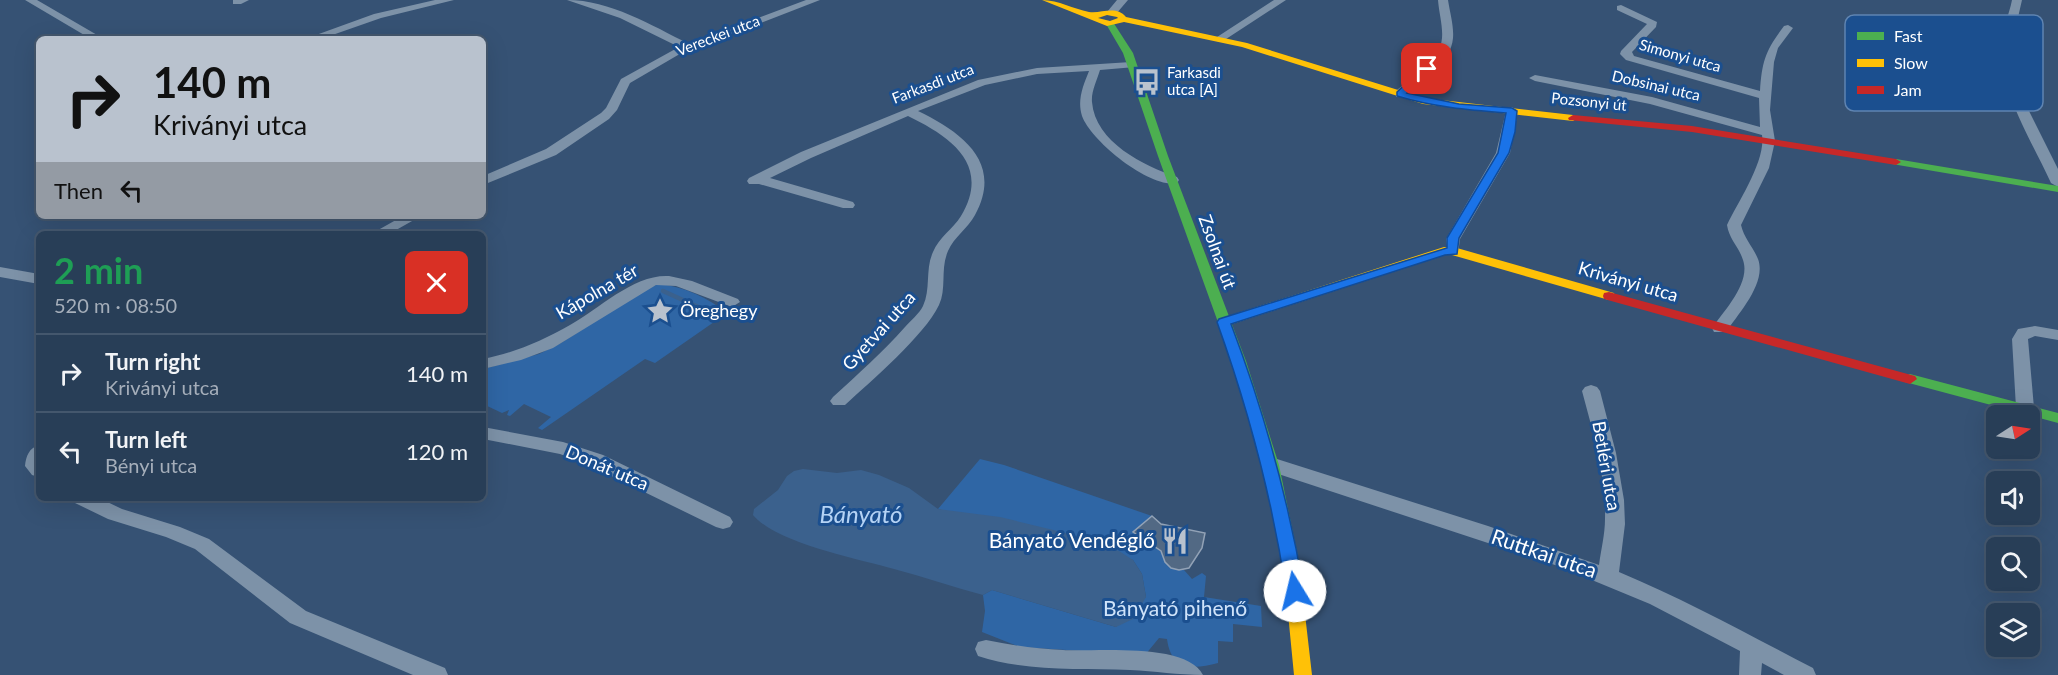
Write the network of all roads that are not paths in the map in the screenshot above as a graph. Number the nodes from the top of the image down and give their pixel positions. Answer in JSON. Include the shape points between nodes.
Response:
{"nodes":[{"id":1,"x":30,"y":0,"type":"edge"},
{"id":2,"x":449,"y":0,"type":"edge"},
{"id":3,"x":572,"y":0,"type":"edge"},
{"id":4,"x":815,"y":0,"type":"edge"},
{"id":5,"x":1046,"y":0,"type":"edge"},
{"id":6,"x":1123,"y":0,"type":"edge"},
{"id":7,"x":1281,"y":0,"type":"edge"},
{"id":8,"x":1443,"y":0,"type":"edge"},
{"id":9,"x":2017,"y":0,"type":"edge"},
{"id":10,"x":1621,"y":9,"type":"dead end"},
{"id":11,"x":2015,"y":15,"type":"edge"},
{"id":12,"x":1115,"y":18,"type":"junction"},
{"id":13,"x":1788,"y":28,"type":"dead end"},
{"id":14,"x":94,"y":36,"type":"edge"},
{"id":15,"x":319,"y":36,"type":"edge"},
{"id":16,"x":1219,"y":39,"type":"junction"},
{"id":17,"x":687,"y":46,"type":"junction"},
{"id":18,"x":1131,"y":65,"type":"junction"},
{"id":19,"x":1096,"y":66,"type":"junction"},
{"id":20,"x":1535,"y":78,"type":"dead end"},
{"id":21,"x":1400,"y":94,"type":"junction"},
{"id":22,"x":1766,"y":96,"type":"junction"},
{"id":23,"x":908,"y":111,"type":"junction"},
{"id":24,"x":1512,"y":111,"type":"junction"},
{"id":25,"x":2025,"y":111,"type":"edge"},
{"id":26,"x":1768,"y":137,"type":"junction"},
{"id":27,"x":487,"y":176,"type":"edge"},
{"id":28,"x":1172,"y":180,"type":"junction"},
{"id":29,"x":2058,"y":183,"type":"edge"},
{"id":30,"x":2058,"y":189,"type":"edge"},
{"id":31,"x":848,"y":205,"type":"dead end"},
{"id":32,"x":408,"y":219,"type":"edge"},
{"id":33,"x":384,"y":231,"type":"edge"},
{"id":34,"x":1453,"y":251,"type":"junction"},
{"id":35,"x":0,"y":272,"type":"edge"},
{"id":36,"x":36,"y":278,"type":"edge"},
{"id":37,"x":732,"y":302,"type":"dead end"},
{"id":38,"x":1224,"y":322,"type":"junction"},
{"id":39,"x":1720,"y":328,"type":"junction"},
{"id":40,"x":2058,"y":335,"type":"edge"},
{"id":41,"x":486,"y":363,"type":"edge"},
{"id":42,"x":1591,"y":391,"type":"dead end"},
{"id":43,"x":839,"y":401,"type":"dead end"},
{"id":44,"x":2014,"y":405,"type":"edge"},
{"id":45,"x":2025,"y":405,"type":"edge"},
{"id":46,"x":2040,"y":413,"type":"edge"},
{"id":47,"x":2058,"y":418,"type":"edge"},
{"id":48,"x":486,"y":435,"type":"edge"},
{"id":49,"x":1270,"y":464,"type":"junction"},
{"id":50,"x":88,"y":501,"type":"edge"},
{"id":51,"x":723,"y":522,"type":"dead end"},
{"id":52,"x":1608,"y":577,"type":"junction"},
{"id":53,"x":1752,"y":647,"type":"junction"},
{"id":54,"x":986,"y":649,"type":"dead end"},
{"id":55,"x":436,"y":675,"type":"edge"},
{"id":56,"x":1192,"y":675,"type":"edge"},
{"id":57,"x":1303,"y":675,"type":"edge"},
{"id":58,"x":1750,"y":675,"type":"edge"},
{"id":59,"x":1805,"y":675,"type":"edge"}],
"edges":[{"from":1,"to":14,"type":"street"},
{"from":2,"to":15,"type":"street","via":[[388,13]]},
{"from":3,"to":17,"type":"street","via":[[624,16]]},
{"from":4,"to":17,"type":"street","name":"Vereckei utca"},
{"from":5,"to":12,"type":"street","via":[[1093,16]]},
{"from":6,"to":12,"type":"street"},
{"from":7,"to":16,"type":"street"},
{"from":8,"to":21,"type":"street","via":[[1447,35],[1444,49]]},
{"from":9,"to":11,"type":"street"},
{"from":10,"to":22,"type":"street","name":"Simonyi utca","via":[[1652,22],[1627,51],[1630,58]]},
{"from":12,"to":16,"type":"street","name":"Pozsonyi út"},
{"from":12,"to":18,"type":"street","name":"Zsolnai út"},
{"from":13,"to":22,"type":"street","via":[[1770,54]]},
{"from":16,"to":21,"type":"street","name":"Pozsonyi út"},
{"from":17,"to":27,"type":"street","name":"Vereckei utca","via":[[625,81],[611,110],[560,147],[524,165]]},
{"from":18,"to":19,"type":"street","name":"Farkasdi utca"},
{"from":18,"to":28,"type":"street","name":"Zsolnai út"},
{"from":19,"to":23,"type":"street","name":"Farkasdi utca","via":[[1000,77]]},
{"from":19,"to":28,"type":"street","via":[[1086,103],[1092,123],[1126,158],[1142,169]]},
{"from":20,"to":26,"type":"street","name":"Dobsinai utca","via":[[1652,101]]},
{"from":21,"to":24,"type":"street","name":"Pozsonyi út","via":[[1459,107]]},
{"from":22,"to":26,"type":"street"},
{"from":23,"to":31,"type":"street","name":"Farkasdi utca","via":[[806,154],[756,180]]},
{"from":23,"to":43,"type":"street","name":"Gyetvai utca","via":[[962,143],[977,168],[977,190],[967,216],[940,252],[934,296],[925,315],[879,366]]},
{"from":24,"to":26,"type":"street","name":"Pozsonyi út"},
{"from":24,"to":34,"type":"street","via":[[1503,153],[1453,238]]},
{"from":25,"to":29,"type":"street"},
{"from":26,"to":30,"type":"street","name":"Pozsonyi út"},
{"from":26,"to":39,"type":"street","via":[[1762,168],[1734,225],[1753,273]]},
{"from":28,"to":38,"type":"street","name":"Zsolnai út"},
{"from":32,"to":33,"type":"street"},
{"from":34,"to":38,"type":"street","name":"Kriványi utca"},
{"from":34,"to":39,"type":"street","name":"Kriványi utca"},
{"from":35,"to":36,"type":"street"},
{"from":37,"to":41,"type":"street","name":"Kápolna tér","via":[[673,281],[649,283],[540,346]]},
{"from":38,"to":49,"type":"street","name":"Zsolnai út"},
{"from":39,"to":44,"type":"street","name":"Kriványi utca"},
{"from":40,"to":45,"type":"street","via":[[2035,331],[2020,339]]},
{"from":42,"to":52,"type":"street","name":"Betléri utca","via":[[1613,492],[1615,518]]},
{"from":46,"to":47,"type":"street","name":"Kriványi utca"},
{"from":48,"to":51,"type":"street","name":"Donát utca","via":[[562,448],[596,460]]},
{"from":49,"to":52,"type":"street","name":"Ruttkai utca"},
{"from":49,"to":57,"type":"street","name":"Zsolnai út","via":[[1295,591]]},
{"from":50,"to":55,"type":"street","via":[[202,544],[298,617]]},
{"from":52,"to":53,"type":"street","name":"Ruttkai utca"},
{"from":53,"to":58,"type":"street"},
{"from":53,"to":59,"type":"street","name":"Ruttkai utca"},
{"from":54,"to":56,"type":"street","via":[[1019,656],[1162,664]]}]}
